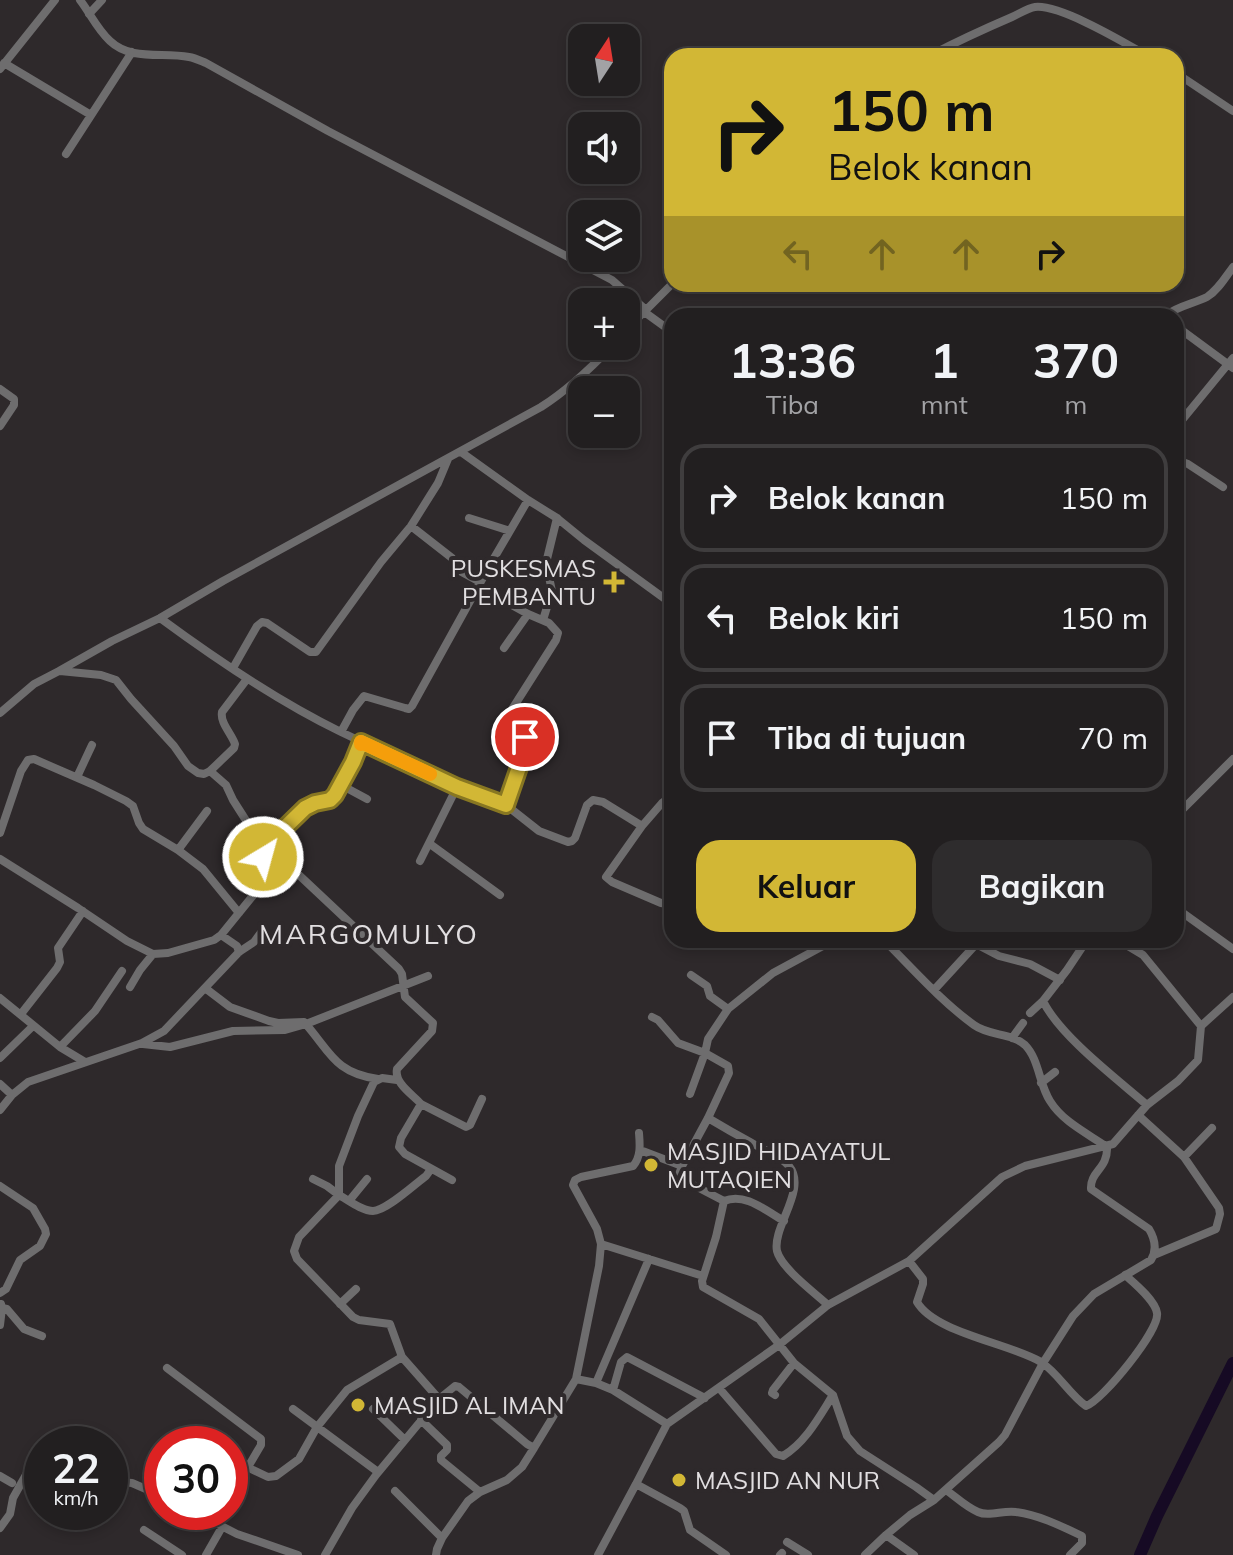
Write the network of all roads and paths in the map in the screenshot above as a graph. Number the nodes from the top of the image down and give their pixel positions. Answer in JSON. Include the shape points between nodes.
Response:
{"nodes":[{"id":1,"x":55,"y":0,"type":"edge"},
{"id":2,"x":80,"y":0,"type":"edge"},
{"id":3,"x":102,"y":0,"type":"edge"},
{"id":4,"x":1039,"y":4,"type":"edge"},
{"id":5,"x":89,"y":14,"type":"junction"},
{"id":6,"x":945,"y":48,"type":"edge"},
{"id":7,"x":1134,"y":48,"type":"edge"},
{"id":8,"x":132,"y":52,"type":"junction"},
{"id":9,"x":2,"y":66,"type":"edge"},
{"id":10,"x":1184,"y":78,"type":"edge"},
{"id":11,"x":1233,"y":111,"type":"edge"},
{"id":12,"x":91,"y":115,"type":"junction"},
{"id":13,"x":66,"y":154,"type":"dead end"},
{"id":14,"x":1233,"y":267,"type":"edge"},
{"id":15,"x":664,"y":291,"type":"edge"},
{"id":16,"x":1178,"y":308,"type":"edge"},
{"id":17,"x":644,"y":310,"type":"junction"},
{"id":18,"x":640,"y":314,"type":"edge"},
{"id":19,"x":664,"y":326,"type":"edge"},
{"id":20,"x":1184,"y":331,"type":"edge"},
{"id":21,"x":599,"y":360,"type":"edge"},
{"id":22,"x":1231,"y":363,"type":"edge"},
{"id":23,"x":0,"y":389,"type":"edge"},
{"id":24,"x":1184,"y":418,"type":"edge"},
{"id":25,"x":0,"y":426,"type":"edge"},
{"id":26,"x":461,"y":452,"type":"junction"},
{"id":27,"x":448,"y":459,"type":"junction"},
{"id":28,"x":1184,"y":463,"type":"edge"},
{"id":29,"x":1223,"y":487,"type":"dead end"},
{"id":30,"x":528,"y":500,"type":"junction"},
{"id":31,"x":469,"y":518,"type":"dead end"},
{"id":32,"x":557,"y":518,"type":"junction"},
{"id":33,"x":411,"y":526,"type":"junction"},
{"id":34,"x":510,"y":531,"type":"junction"},
{"id":35,"x":479,"y":584,"type":"junction"},
{"id":36,"x":664,"y":598,"type":"edge"},
{"id":37,"x":528,"y":614,"type":"junction"},
{"id":38,"x":160,"y":618,"type":"junction"},
{"id":39,"x":543,"y":620,"type":"junction"},
{"id":40,"x":504,"y":648,"type":"dead end"},
{"id":41,"x":233,"y":668,"type":"junction"},
{"id":42,"x":59,"y":671,"type":"junction"},
{"id":43,"x":247,"y":679,"type":"junction"},
{"id":44,"x":0,"y":713,"type":"edge"},
{"id":45,"x":341,"y":732,"type":"junction"},
{"id":46,"x":361,"y":742,"type":"junction"},
{"id":47,"x":92,"y":745,"type":"dead end"},
{"id":48,"x":1233,"y":759,"type":"edge"},
{"id":49,"x":210,"y":771,"type":"junction"},
{"id":50,"x":77,"y":777,"type":"junction"},
{"id":51,"x":341,"y":785,"type":"junction"},
{"id":52,"x":457,"y":787,"type":"junction"},
{"id":53,"x":367,"y":799,"type":"dead end"},
{"id":54,"x":662,"y":803,"type":"edge"},
{"id":55,"x":506,"y":805,"type":"junction"},
{"id":56,"x":1184,"y":805,"type":"edge"},
{"id":57,"x":207,"y":811,"type":"dead end"},
{"id":58,"x":642,"y":826,"type":"junction"},
{"id":59,"x":0,"y":833,"type":"edge"},
{"id":60,"x":430,"y":844,"type":"junction"},
{"id":61,"x":266,"y":848,"type":"junction"},
{"id":62,"x":178,"y":850,"type":"junction"},
{"id":63,"x":0,"y":859,"type":"edge"},
{"id":64,"x":420,"y":861,"type":"dead end"},
{"id":65,"x":500,"y":895,"type":"dead end"},
{"id":66,"x":661,"y":903,"type":"dead end"},
{"id":67,"x":83,"y":911,"type":"junction"},
{"id":68,"x":239,"y":913,"type":"junction"},
{"id":69,"x":1184,"y":914,"type":"edge"},
{"id":70,"x":262,"y":931,"type":"dead end"},
{"id":71,"x":221,"y":935,"type":"junction"},
{"id":72,"x":819,"y":948,"type":"edge"},
{"id":73,"x":892,"y":948,"type":"edge"},
{"id":74,"x":972,"y":948,"type":"edge"},
{"id":75,"x":987,"y":948,"type":"edge"},
{"id":76,"x":1082,"y":948,"type":"edge"},
{"id":77,"x":1131,"y":948,"type":"edge"},
{"id":78,"x":1233,"y":949,"type":"edge"},
{"id":79,"x":239,"y":952,"type":"junction"},
{"id":80,"x":153,"y":954,"type":"junction"},
{"id":81,"x":122,"y":971,"type":"dead end"},
{"id":82,"x":691,"y":975,"type":"dead end"},
{"id":83,"x":428,"y":976,"type":"dead end"},
{"id":84,"x":1060,"y":980,"type":"junction"},
{"id":85,"x":403,"y":985,"type":"junction"},
{"id":86,"x":130,"y":987,"type":"dead end"},
{"id":87,"x":205,"y":988,"type":"junction"},
{"id":88,"x":934,"y":990,"type":"junction"},
{"id":89,"x":0,"y":998,"type":"edge"},
{"id":90,"x":1233,"y":998,"type":"edge"},
{"id":91,"x":1043,"y":1001,"type":"junction"},
{"id":92,"x":728,"y":1009,"type":"junction"},
{"id":93,"x":1030,"y":1013,"type":"dead end"},
{"id":94,"x":21,"y":1014,"type":"junction"},
{"id":95,"x":652,"y":1017,"type":"dead end"},
{"id":96,"x":1023,"y":1023,"type":"dead end"},
{"id":97,"x":306,"y":1024,"type":"junction"},
{"id":98,"x":33,"y":1026,"type":"junction"},
{"id":99,"x":1201,"y":1026,"type":"junction"},
{"id":100,"x":1012,"y":1038,"type":"junction"},
{"id":101,"x":142,"y":1043,"type":"junction"},
{"id":102,"x":60,"y":1047,"type":"junction"},
{"id":103,"x":705,"y":1053,"type":"junction"},
{"id":104,"x":0,"y":1058,"type":"edge"},
{"id":105,"x":85,"y":1062,"type":"junction"},
{"id":106,"x":1055,"y":1072,"type":"dead end"},
{"id":107,"x":378,"y":1079,"type":"junction"},
{"id":108,"x":397,"y":1080,"type":"junction"},
{"id":109,"x":1041,"y":1083,"type":"junction"},
{"id":110,"x":0,"y":1084,"type":"edge"},
{"id":111,"x":690,"y":1094,"type":"dead end"},
{"id":112,"x":12,"y":1095,"type":"junction"},
{"id":113,"x":482,"y":1099,"type":"dead end"},
{"id":114,"x":421,"y":1104,"type":"junction"},
{"id":115,"x":1147,"y":1105,"type":"junction"},
{"id":116,"x":0,"y":1110,"type":"edge"},
{"id":117,"x":1138,"y":1115,"type":"junction"},
{"id":118,"x":708,"y":1118,"type":"junction"},
{"id":119,"x":1212,"y":1128,"type":"dead end"},
{"id":120,"x":639,"y":1133,"type":"dead end"},
{"id":121,"x":1107,"y":1147,"type":"junction"},
{"id":122,"x":640,"y":1150,"type":"junction"},
{"id":123,"x":1184,"y":1157,"type":"junction"},
{"id":124,"x":682,"y":1166,"type":"junction"},
{"id":125,"x":431,"y":1169,"type":"junction"},
{"id":126,"x":313,"y":1179,"type":"dead end"},
{"id":127,"x":367,"y":1179,"type":"dead end"},
{"id":128,"x":452,"y":1180,"type":"dead end"},
{"id":129,"x":0,"y":1186,"type":"edge"},
{"id":130,"x":339,"y":1195,"type":"junction"},
{"id":131,"x":349,"y":1201,"type":"junction"},
{"id":132,"x":724,"y":1201,"type":"junction"},
{"id":133,"x":784,"y":1221,"type":"junction"},
{"id":134,"x":601,"y":1244,"type":"junction"},
{"id":135,"x":1154,"y":1255,"type":"junction"},
{"id":136,"x":649,"y":1259,"type":"junction"},
{"id":137,"x":909,"y":1261,"type":"junction"},
{"id":138,"x":1125,"y":1275,"type":"junction"},
{"id":139,"x":703,"y":1276,"type":"junction"},
{"id":140,"x":356,"y":1289,"type":"dead end"},
{"id":141,"x":0,"y":1293,"type":"edge"},
{"id":142,"x":340,"y":1304,"type":"junction"},
{"id":143,"x":1,"y":1305,"type":"edge"},
{"id":144,"x":828,"y":1305,"type":"junction"},
{"id":145,"x":0,"y":1325,"type":"edge"},
{"id":146,"x":42,"y":1336,"type":"dead end"},
{"id":147,"x":779,"y":1345,"type":"junction"},
{"id":148,"x":402,"y":1357,"type":"junction"},
{"id":149,"x":794,"y":1363,"type":"junction"},
{"id":150,"x":1043,"y":1363,"type":"junction"},
{"id":151,"x":167,"y":1368,"type":"dead end"},
{"id":152,"x":576,"y":1379,"type":"junction"},
{"id":153,"x":596,"y":1383,"type":"junction"},
{"id":154,"x":719,"y":1388,"type":"junction"},
{"id":155,"x":613,"y":1390,"type":"junction"},
{"id":156,"x":775,"y":1395,"type":"dead end"},
{"id":157,"x":833,"y":1395,"type":"junction"},
{"id":158,"x":705,"y":1398,"type":"junction"},
{"id":159,"x":439,"y":1399,"type":"junction"},
{"id":160,"x":293,"y":1409,"type":"dead end"},
{"id":161,"x":373,"y":1409,"type":"dead end"},
{"id":162,"x":421,"y":1420,"type":"junction"},
{"id":163,"x":667,"y":1424,"type":"junction"},
{"id":164,"x":244,"y":1426,"type":"edge"},
{"id":165,"x":317,"y":1427,"type":"junction"},
{"id":166,"x":248,"y":1429,"type":"edge"},
{"id":167,"x":405,"y":1440,"type":"junction"},
{"id":168,"x":534,"y":1448,"type":"junction"},
{"id":169,"x":248,"y":1467,"type":"joint"},
{"id":170,"x":378,"y":1472,"type":"junction"},
{"id":171,"x":0,"y":1476,"type":"edge"},
{"id":172,"x":24,"y":1477,"type":"edge"},
{"id":173,"x":12,"y":1483,"type":"dead end"},
{"id":174,"x":636,"y":1484,"type":"junction"},
{"id":175,"x":946,"y":1490,"type":"junction"},
{"id":176,"x":395,"y":1491,"type":"dead end"},
{"id":177,"x":480,"y":1492,"type":"junction"},
{"id":178,"x":934,"y":1500,"type":"junction"},
{"id":179,"x":0,"y":1528,"type":"edge"},
{"id":180,"x":144,"y":1530,"type":"dead end"},
{"id":181,"x":220,"y":1530,"type":"edge"},
{"id":182,"x":230,"y":1530,"type":"edge"},
{"id":183,"x":886,"y":1535,"type":"junction"},
{"id":184,"x":442,"y":1538,"type":"junction"},
{"id":185,"x":787,"y":1542,"type":"dead end"},
{"id":186,"x":182,"y":1555,"type":"edge"},
{"id":187,"x":206,"y":1555,"type":"edge"},
{"id":188,"x":298,"y":1555,"type":"edge"},
{"id":189,"x":325,"y":1555,"type":"edge"},
{"id":190,"x":436,"y":1555,"type":"edge"},
{"id":191,"x":598,"y":1555,"type":"edge"},
{"id":192,"x":726,"y":1555,"type":"edge"},
{"id":193,"x":808,"y":1555,"type":"edge"},
{"id":194,"x":865,"y":1555,"type":"edge"},
{"id":195,"x":914,"y":1555,"type":"edge"},
{"id":196,"x":1070,"y":1555,"type":"edge"}],
"edges":[{"from":1,"to":9,"type":"street"},
{"from":2,"to":5,"type":"street"},
{"from":3,"to":5,"type":"street"},
{"from":4,"to":6,"type":"street"},
{"from":4,"to":7,"type":"street"},
{"from":5,"to":8,"type":"street","via":[[112,43]]},
{"from":8,"to":12,"type":"street"},
{"from":8,"to":17,"type":"street","via":[[206,63],[612,280]]},
{"from":9,"to":12,"type":"street"},
{"from":10,"to":11,"type":"street"},
{"from":12,"to":13,"type":"street"},
{"from":14,"to":16,"type":"street","via":[[1207,296]]},
{"from":15,"to":17,"type":"street"},
{"from":17,"to":18,"type":"street"},
{"from":17,"to":19,"type":"street"},
{"from":20,"to":22,"type":"street"},
{"from":21,"to":26,"type":"street","via":[[562,393]]},
{"from":22,"to":24,"type":"street"},
{"from":23,"to":25,"type":"street","via":[[14,399]]},
{"from":26,"to":27,"type":"street"},
{"from":26,"to":30,"type":"street"},
{"from":27,"to":33,"type":"street"},
{"from":27,"to":38,"type":"street"},
{"from":28,"to":29,"type":"street"},
{"from":30,"to":32,"type":"street"},
{"from":30,"to":34,"type":"street"},
{"from":31,"to":34,"type":"street"},
{"from":32,"to":36,"type":"street"},
{"from":32,"to":39,"type":"street","via":[[546,563],[552,591]]},
{"from":33,"to":35,"type":"street"},
{"from":33,"to":41,"type":"street","via":[[316,652],[262,622]]},
{"from":34,"to":35,"type":"street"},
{"from":35,"to":37,"type":"street"},
{"from":35,"to":45,"type":"street","via":[[412,706],[364,696]]},
{"from":37,"to":39,"type":"street"},
{"from":37,"to":40,"type":"street"},
{"from":38,"to":41,"type":"street"},
{"from":38,"to":42,"type":"street"},
{"from":39,"to":55,"type":"street","via":[[557,636],[509,714],[525,733],[525,750]]},
{"from":41,"to":43,"type":"street"},
{"from":42,"to":44,"type":"street"},
{"from":42,"to":49,"type":"street","via":[[116,680],[193,770]]},
{"from":43,"to":45,"type":"street"},
{"from":43,"to":49,"type":"street","via":[[221,717],[234,748]]},
{"from":45,"to":46,"type":"street"},
{"from":46,"to":51,"type":"street"},
{"from":46,"to":52,"type":"street"},
{"from":47,"to":50,"type":"street"},
{"from":48,"to":56,"type":"street"},
{"from":49,"to":61,"type":"street","via":[[226,785],[251,832]]},
{"from":50,"to":59,"type":"street","via":[[28,760]]},
{"from":50,"to":62,"type":"street","via":[[133,806],[143,829]]},
{"from":51,"to":53,"type":"street"},
{"from":51,"to":61,"type":"street","via":[[330,800],[305,808]]},
{"from":52,"to":55,"type":"street"},
{"from":52,"to":60,"type":"street"},
{"from":54,"to":58,"type":"street"},
{"from":55,"to":58,"type":"street","via":[[539,831],[568,842],[593,800]]},
{"from":57,"to":62,"type":"street"},
{"from":58,"to":66,"type":"street","via":[[606,877]]},
{"from":60,"to":64,"type":"street"},
{"from":60,"to":65,"type":"street"},
{"from":61,"to":68,"type":"street","via":[[264,882]]},
{"from":61,"to":85,"type":"street","via":[[399,969]]},
{"from":62,"to":68,"type":"street","via":[[203,869]]},
{"from":63,"to":67,"type":"street"},
{"from":67,"to":80,"type":"street"},
{"from":67,"to":94,"type":"street","via":[[58,948],[57,968]]},
{"from":68,"to":71,"type":"street"},
{"from":69,"to":78,"type":"street"},
{"from":70,"to":79,"type":"street"},
{"from":71,"to":79,"type":"street"},
{"from":71,"to":80,"type":"street"},
{"from":72,"to":92,"type":"street","via":[[773,973]]},
{"from":73,"to":88,"type":"street"},
{"from":74,"to":88,"type":"street"},
{"from":75,"to":84,"type":"street"},
{"from":76,"to":84,"type":"street"},
{"from":77,"to":99,"type":"street","via":[[1143,955]]},
{"from":79,"to":87,"type":"street"},
{"from":80,"to":86,"type":"street"},
{"from":81,"to":102,"type":"street","via":[[95,1011]]},
{"from":82,"to":92,"type":"street"},
{"from":83,"to":85,"type":"street"},
{"from":84,"to":91,"type":"street"},
{"from":85,"to":97,"type":"street"},
{"from":85,"to":108,"type":"street","via":[[405,997],[434,1027],[397,1069]]},
{"from":87,"to":97,"type":"street","via":[[222,1003],[269,1021]]},
{"from":87,"to":101,"type":"street","via":[[164,1031]]},
{"from":88,"to":100,"type":"street","via":[[975,1026]]},
{"from":89,"to":94,"type":"street"},
{"from":90,"to":99,"type":"street"},
{"from":91,"to":93,"type":"street"},
{"from":91,"to":115,"type":"street","via":[[1082,1048]]},
{"from":92,"to":103,"type":"street"},
{"from":94,"to":98,"type":"street"},
{"from":95,"to":103,"type":"street","via":[[678,1043]]},
{"from":96,"to":100,"type":"street"},
{"from":97,"to":101,"type":"street","via":[[233,1031],[170,1047]]},
{"from":97,"to":107,"type":"street","via":[[342,1068]]},
{"from":98,"to":102,"type":"street"},
{"from":98,"to":104,"type":"street"},
{"from":99,"to":115,"type":"street","via":[[1198,1060]]},
{"from":100,"to":109,"type":"street","via":[[1031,1052]]},
{"from":101,"to":105,"type":"street"},
{"from":102,"to":105,"type":"street"},
{"from":103,"to":111,"type":"street"},
{"from":103,"to":118,"type":"street","via":[[729,1069]]},
{"from":105,"to":112,"type":"street","via":[[28,1082]]},
{"from":106,"to":109,"type":"street"},
{"from":107,"to":108,"type":"street"},
{"from":107,"to":130,"type":"street","via":[[339,1166]]},
{"from":108,"to":114,"type":"street"},
{"from":109,"to":121,"type":"street","via":[[1061,1116]]},
{"from":110,"to":112,"type":"street"},
{"from":112,"to":116,"type":"street"},
{"from":113,"to":114,"type":"street","via":[[466,1127]]},
{"from":114,"to":125,"type":"street","via":[[399,1147]]},
{"from":115,"to":117,"type":"street"},
{"from":117,"to":121,"type":"street"},
{"from":117,"to":123,"type":"street"},
{"from":118,"to":124,"type":"street"},
{"from":118,"to":133,"type":"street","via":[[788,1165],[793,1189]]},
{"from":119,"to":123,"type":"street"},
{"from":120,"to":122,"type":"street"},
{"from":121,"to":135,"type":"street","via":[[1106,1162],[1092,1178],[1091,1189],[1149,1229]]},
{"from":121,"to":137,"type":"street","via":[[1012,1171]]},
{"from":122,"to":124,"type":"street"},
{"from":122,"to":134,"type":"street","via":[[631,1168],[575,1180]]},
{"from":123,"to":135,"type":"street","via":[[1219,1208],[1219,1222],[1216,1229]]},
{"from":124,"to":132,"type":"street","via":[[681,1179]]},
{"from":125,"to":128,"type":"street"},
{"from":125,"to":131,"type":"street","via":[[381,1210]]},
{"from":126,"to":130,"type":"street"},
{"from":127,"to":131,"type":"street"},
{"from":129,"to":141,"type":"street","via":[[33,1208],[46,1234],[40,1246],[20,1260]]},
{"from":130,"to":131,"type":"street"},
{"from":130,"to":142,"type":"street","via":[[299,1237],[294,1251]]},
{"from":132,"to":133,"type":"street","via":[[746,1200]]},
{"from":132,"to":139,"type":"street"},
{"from":133,"to":144,"type":"street","via":[[777,1246],[780,1257]]},
{"from":134,"to":136,"type":"street"},
{"from":134,"to":152,"type":"street"},
{"from":135,"to":138,"type":"street"},
{"from":136,"to":139,"type":"street"},
{"from":136,"to":153,"type":"street"},
{"from":137,"to":144,"type":"street"},
{"from":137,"to":150,"type":"street","via":[[923,1279],[917,1302],[928,1314]]},
{"from":138,"to":150,"type":"street","via":[[1094,1294],[1073,1316]]},
{"from":138,"to":150,"type":"street","via":[[1152,1302],[1158,1316],[1146,1341],[1103,1394],[1090,1406],[1083,1404]]},
{"from":139,"to":147,"type":"street","via":[[703,1287],[759,1319]]},
{"from":140,"to":142,"type":"street"},
{"from":142,"to":148,"type":"street","via":[[359,1320],[390,1324]]},
{"from":143,"to":145,"type":"street"},
{"from":143,"to":146,"type":"street","via":[[24,1329]]},
{"from":144,"to":147,"type":"street"},
{"from":147,"to":149,"type":"street"},
{"from":147,"to":154,"type":"street"},
{"from":148,"to":159,"type":"street"},
{"from":148,"to":165,"type":"street","via":[[352,1386]]},
{"from":149,"to":156,"type":"street","via":[[773,1390]]},
{"from":149,"to":157,"type":"street"},
{"from":150,"to":175,"type":"street","via":[[1005,1435]]},
{"from":151,"to":164,"type":"street"},
{"from":152,"to":153,"type":"street"},
{"from":152,"to":168,"type":"street"},
{"from":153,"to":155,"type":"street"},
{"from":154,"to":157,"type":"street","via":[[783,1456],[810,1432]]},
{"from":154,"to":158,"type":"street"},
{"from":155,"to":158,"type":"street","via":[[627,1357]]},
{"from":155,"to":163,"type":"street"},
{"from":157,"to":178,"type":"street","via":[[847,1436],[860,1451]]},
{"from":158,"to":163,"type":"street"},
{"from":159,"to":162,"type":"street"},
{"from":159,"to":168,"type":"street","via":[[459,1387]]},
{"from":160,"to":165,"type":"street"},
{"from":161,"to":167,"type":"street"},
{"from":162,"to":167,"type":"street"},
{"from":162,"to":177,"type":"street","via":[[447,1445],[441,1460]]},
{"from":163,"to":174,"type":"street"},
{"from":165,"to":169,"type":"street","via":[[299,1459],[276,1476]]},
{"from":165,"to":170,"type":"street"},
{"from":166,"to":169,"type":"street","via":[[261,1445]]},
{"from":167,"to":170,"type":"street"},
{"from":168,"to":177,"type":"street","via":[[507,1480]]},
{"from":170,"to":189,"type":"street"},
{"from":171,"to":173,"type":"street"},
{"from":172,"to":179,"type":"street"},
{"from":174,"to":191,"type":"street"},
{"from":174,"to":192,"type":"street","via":[[684,1511],[690,1530]]},
{"from":175,"to":178,"type":"street"},
{"from":175,"to":196,"type":"street","via":[[977,1512],[1029,1514],[1082,1536]]},
{"from":176,"to":184,"type":"street"},
{"from":177,"to":184,"type":"street"},
{"from":178,"to":183,"type":"street"},
{"from":180,"to":186,"type":"street"},
{"from":181,"to":187,"type":"street"},
{"from":182,"to":188,"type":"street"},
{"from":183,"to":194,"type":"street"},
{"from":183,"to":195,"type":"street"},
{"from":184,"to":190,"type":"street"},
{"from":185,"to":193,"type":"street"}]}
